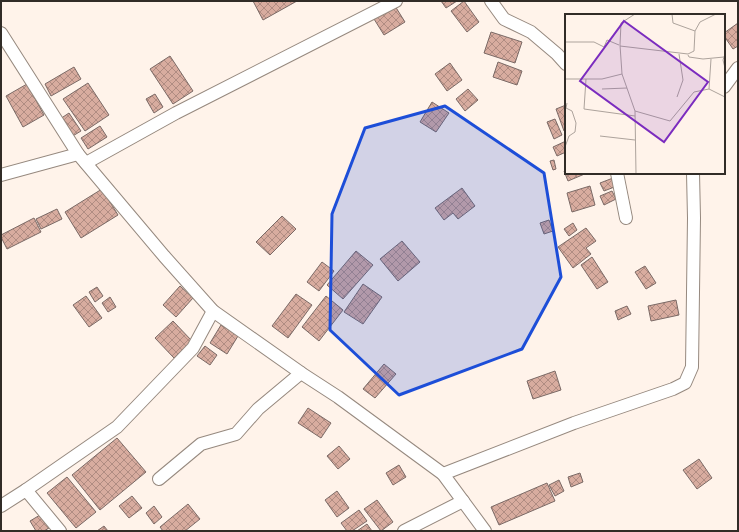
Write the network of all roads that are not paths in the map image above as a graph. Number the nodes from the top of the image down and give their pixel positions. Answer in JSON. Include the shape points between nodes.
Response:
{"nodes":[{"id":1,"x":396,"y":1,"type":"edge"},
{"id":2,"x":491,"y":1,"type":"edge"},
{"id":3,"x":1,"y":33,"type":"edge"},
{"id":4,"x":565,"y":63,"type":"edge"},
{"id":5,"x":738,"y":68,"type":"edge"},
{"id":6,"x":725,"y":86,"type":"edge"},
{"id":7,"x":78,"y":154,"type":"junction"},
{"id":8,"x":86,"y":163,"type":"junction"},
{"id":9,"x":617,"y":174,"type":"edge"},
{"id":10,"x":693,"y":174,"type":"edge"},
{"id":11,"x":1,"y":175,"type":"edge"},
{"id":12,"x":626,"y":218,"type":"dead end"},
{"id":13,"x":213,"y":311,"type":"junction"},
{"id":14,"x":301,"y":373,"type":"junction"},
{"id":15,"x":442,"y":474,"type":"junction"},
{"id":16,"x":159,"y":479,"type":"dead end"},
{"id":17,"x":26,"y":490,"type":"junction"},
{"id":18,"x":463,"y":501,"type":"junction"},
{"id":19,"x":1,"y":506,"type":"edge"},
{"id":20,"x":60,"y":531,"type":"edge"},
{"id":21,"x":404,"y":531,"type":"edge"},
{"id":22,"x":485,"y":531,"type":"edge"}],
"edges":[{"from":1,"to":8,"type":"street","via":[[176,113]]},
{"from":2,"to":4,"type":"street","via":[[504,19],[531,32]]},
{"from":3,"to":7,"type":"street"},
{"from":5,"to":6,"type":"street"},
{"from":7,"to":8,"type":"street"},
{"from":7,"to":11,"type":"street"},
{"from":8,"to":13,"type":"street"},
{"from":9,"to":12,"type":"street"},
{"from":10,"to":15,"type":"street","via":[[692,367],[685,382],[673,389],[574,423]]},
{"from":13,"to":14,"type":"street"},
{"from":13,"to":17,"type":"street","via":[[193,348],[117,427]]},
{"from":14,"to":15,"type":"street","via":[[338,397]]},
{"from":14,"to":16,"type":"street","via":[[258,409],[236,434],[201,444]]},
{"from":15,"to":18,"type":"street"},
{"from":17,"to":19,"type":"street"},
{"from":17,"to":20,"type":"street"},
{"from":18,"to":21,"type":"street"},
{"from":18,"to":22,"type":"street"}]}
